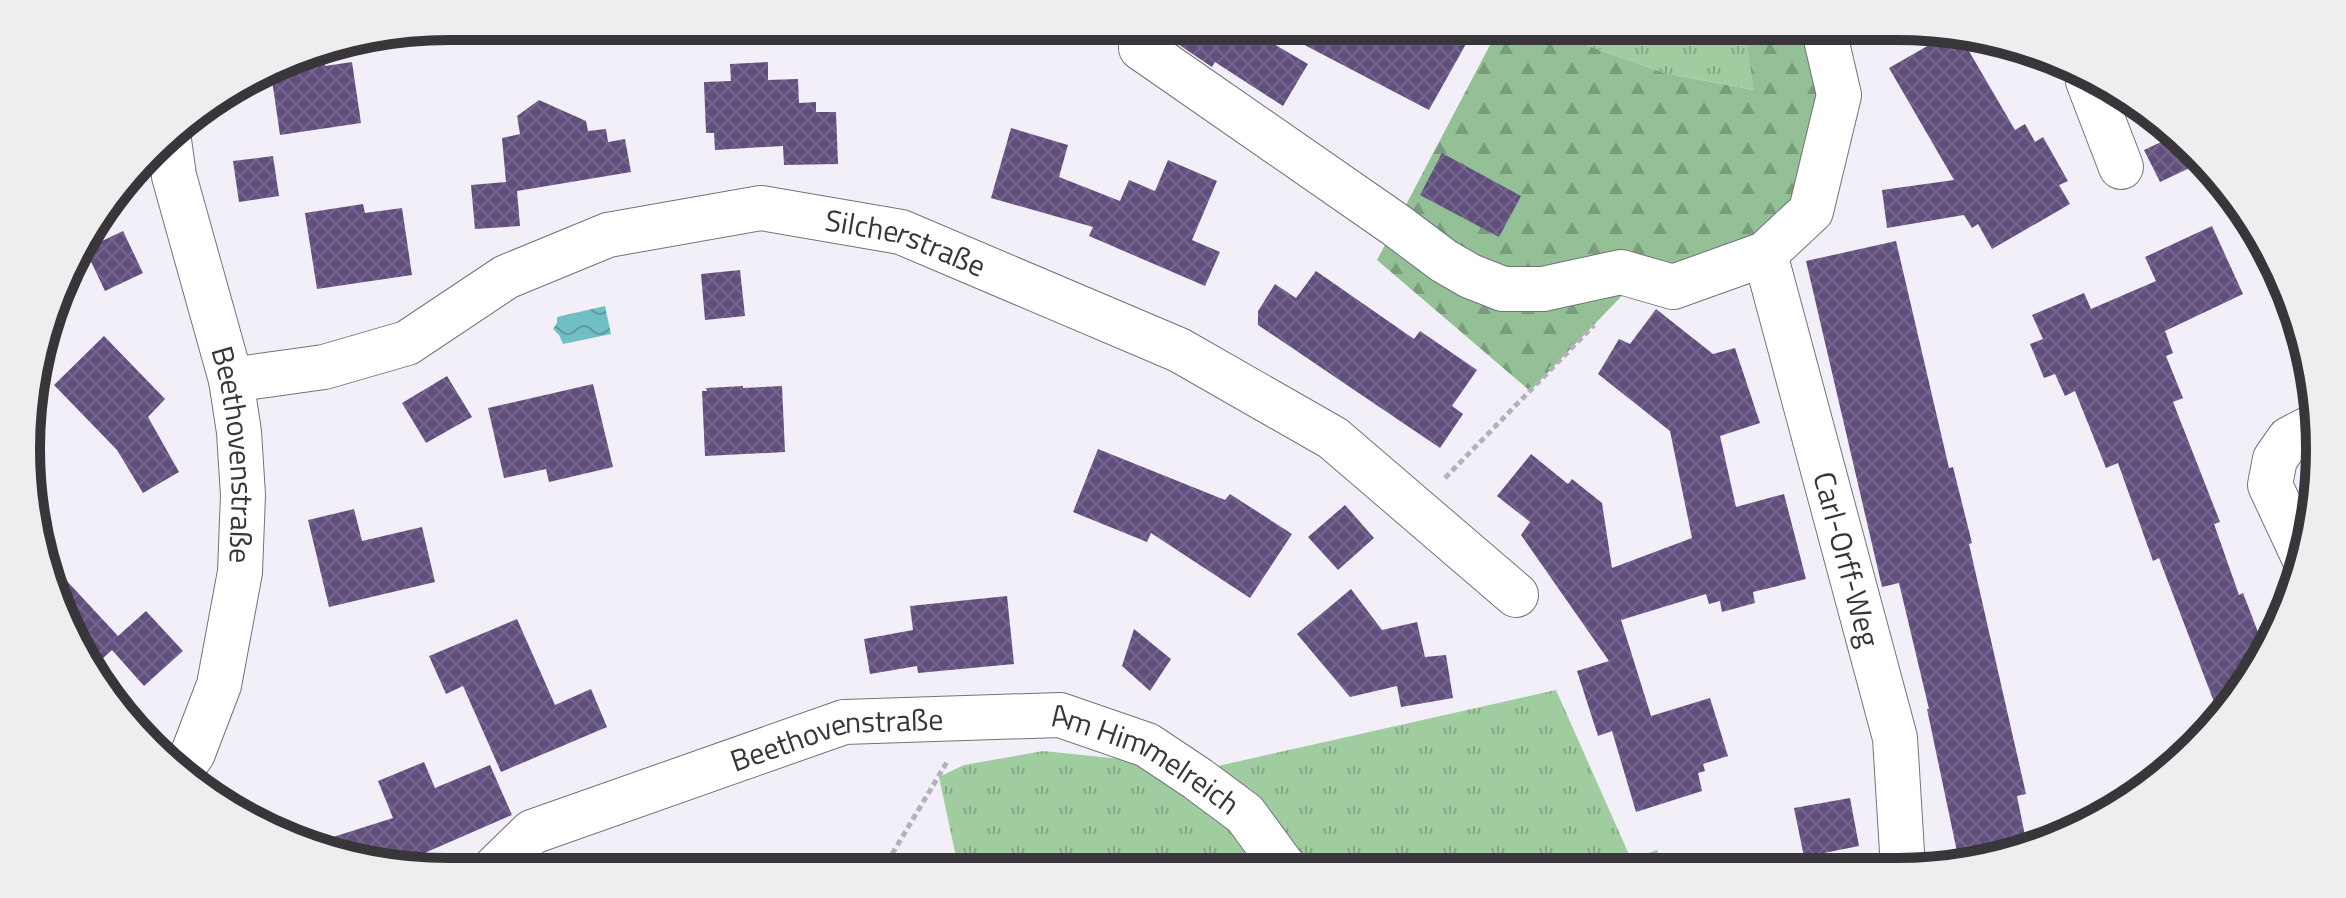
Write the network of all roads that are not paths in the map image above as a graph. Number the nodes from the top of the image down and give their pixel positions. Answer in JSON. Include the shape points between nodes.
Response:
{"nodes":[{"id":1,"x":1826,"y":40,"type":"edge"},
{"id":2,"x":1141,"y":48,"type":"dead end"},
{"id":3,"x":2091,"y":89,"type":"edge"},
{"id":4,"x":170,"y":150,"type":"edge"},
{"id":5,"x":2121,"y":167,"type":"dead end"},
{"id":6,"x":1765,"y":254,"type":"junction"},
{"id":7,"x":231,"y":380,"type":"junction"},
{"id":8,"x":2305,"y":431,"type":"edge"},
{"id":9,"x":2296,"y":540,"type":"edge"},
{"id":10,"x":1516,"y":595,"type":"dead end"},
{"id":11,"x":970,"y":718,"type":"joint"},
{"id":12,"x":186,"y":763,"type":"edge"},
{"id":13,"x":505,"y":858,"type":"edge"},
{"id":14,"x":1277,"y":858,"type":"edge"},
{"id":15,"x":1902,"y":858,"type":"edge"}],
"edges":[{"from":1,"to":6,"type":"street","via":[[1839,95],[1811,211]]},
{"from":2,"to":6,"type":"street","via":[[1444,261],[1503,289],[1543,289],[1630,275],[1673,287]]},
{"from":3,"to":5,"type":"street"},
{"from":4,"to":7,"type":"street","name":"Beethovenstraße"},
{"from":6,"to":15,"type":"street","name":"Carl-Orff-Weg","via":[[1895,738]]},
{"from":7,"to":10,"type":"street","name":"Silcherstraße","via":[[324,367],[407,343],[506,277],[608,235],[761,208],[901,232],[1179,350],[1333,438]]},
{"from":7,"to":12,"type":"street","name":"Beethovenstraße","via":[[243,495],[240,572],[219,685]]},
{"from":8,"to":9,"type":"street","via":[[2289,439],[2275,459],[2270,485]]},
{"from":11,"to":13,"type":"street","name":"Beethovenstraße","via":[[844,722],[532,832]]},
{"from":11,"to":14,"type":"street","name":"Am Himmelreich","via":[[1060,715],[1147,745],[1245,814]]}]}
